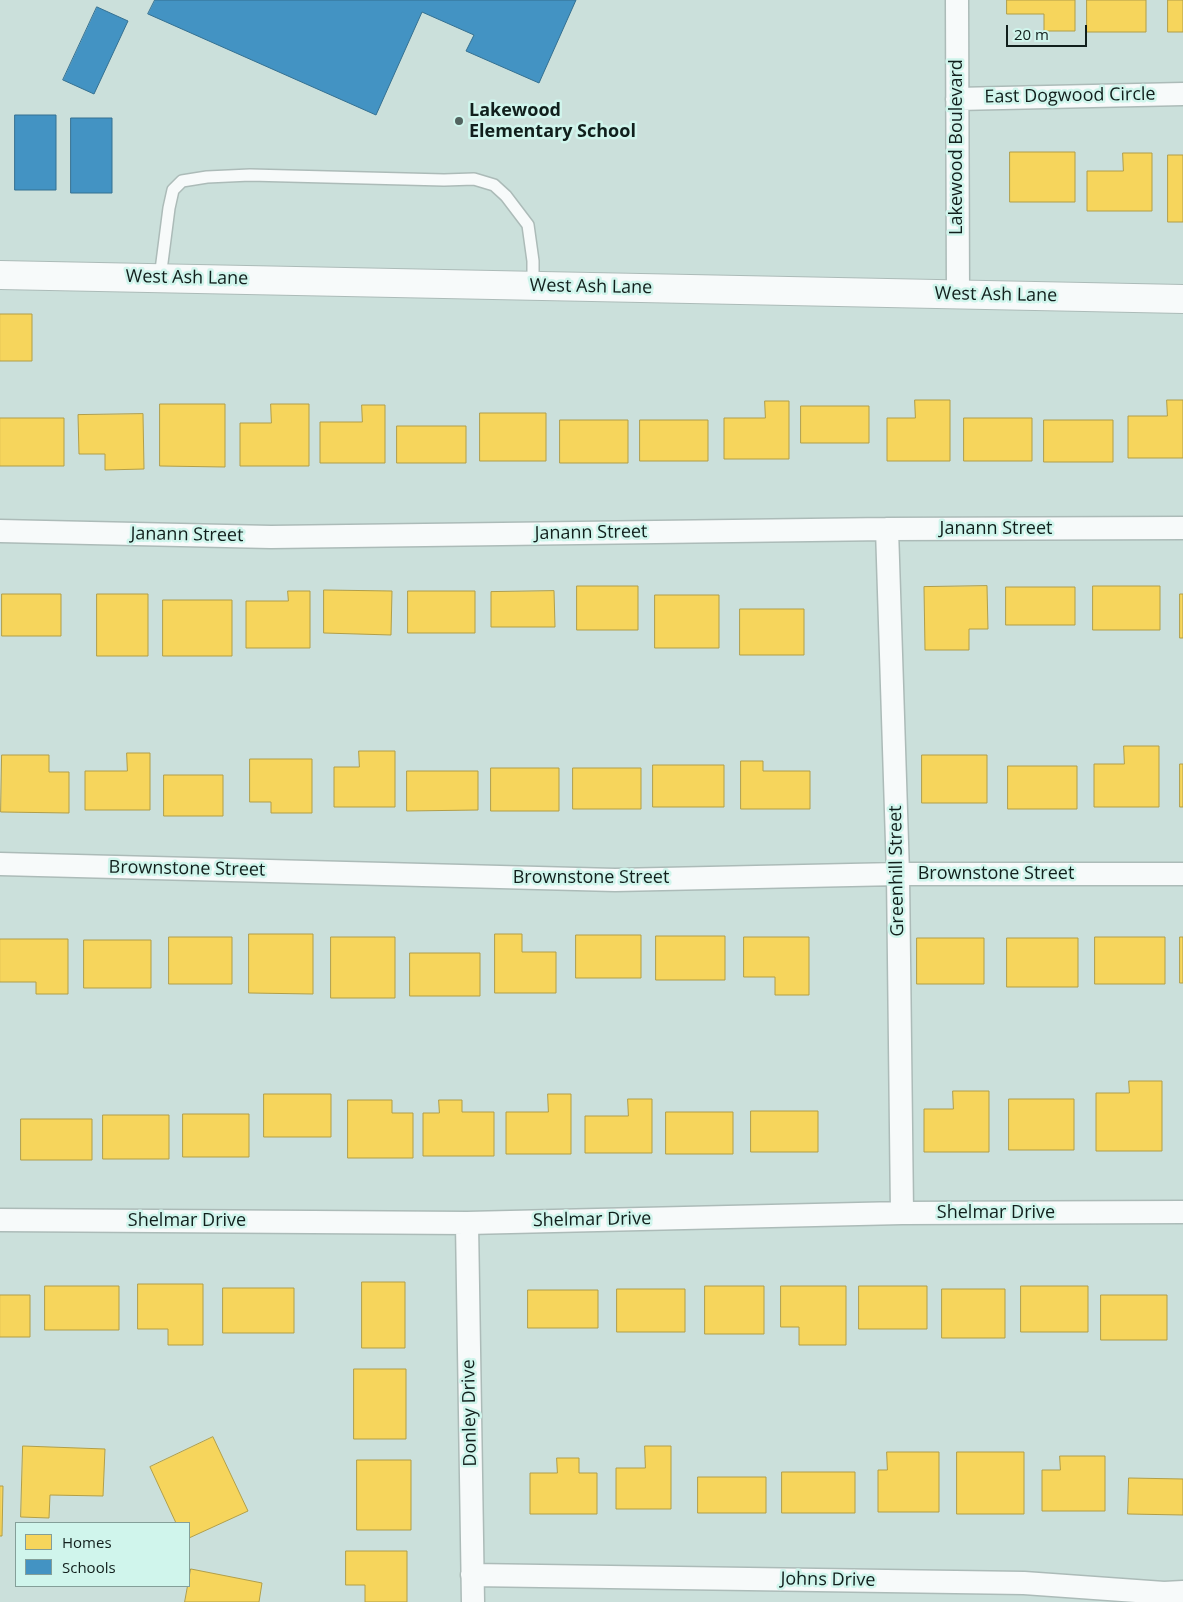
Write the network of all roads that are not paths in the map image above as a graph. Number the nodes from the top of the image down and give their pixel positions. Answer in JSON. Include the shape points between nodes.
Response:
{"nodes":[{"id":1,"x":957,"y":0,"type":"edge"},
{"id":2,"x":1183,"y":94,"type":"edge"},
{"id":3,"x":957,"y":99,"type":"junction"},
{"id":4,"x":0,"y":274,"type":"edge"},
{"id":5,"x":160,"y":278,"type":"junction"},
{"id":6,"x":532,"y":286,"type":"junction"},
{"id":7,"x":958,"y":294,"type":"junction"},
{"id":8,"x":1183,"y":299,"type":"edge"},
{"id":9,"x":1183,"y":528,"type":"edge"},
{"id":10,"x":888,"y":529,"type":"junction"},
{"id":11,"x":0,"y":531,"type":"edge"},
{"id":12,"x":0,"y":864,"type":"edge"},
{"id":13,"x":898,"y":874,"type":"junction"},
{"id":14,"x":1183,"y":874,"type":"edge"},
{"id":15,"x":1183,"y":1212,"type":"edge"},
{"id":16,"x":902,"y":1213,"type":"junction"},
{"id":17,"x":0,"y":1220,"type":"edge"},
{"id":18,"x":467,"y":1223,"type":"junction"},
{"id":19,"x":472,"y":1575,"type":"junction"},
{"id":20,"x":1183,"y":1592,"type":"edge"},
{"id":21,"x":473,"y":1602,"type":"edge"}],
"edges":[{"from":1,"to":3,"type":"street","name":"Lakewood Boulevard"},
{"from":2,"to":3,"type":"street","name":"East Dogwood Circle"},
{"from":3,"to":7,"type":"street","name":"Lakewood Boulevard"},
{"from":4,"to":5,"type":"street","name":"West Ash Lane"},
{"from":5,"to":6,"type":"street","name":"West Ash Lane"},
{"from":5,"to":6,"type":"lane","via":[[173,190],[182,181],[250,175],[474,179],[494,185],[528,225],[533,262]]},
{"from":6,"to":7,"type":"street","name":"West Ash Lane"},
{"from":7,"to":8,"type":"street","name":"West Ash Lane"},
{"from":9,"to":10,"type":"street","name":"Janann Street"},
{"from":10,"to":11,"type":"street","name":"Janann Street","via":[[271,537]]},
{"from":10,"to":13,"type":"street","name":"Greenhill Street"},
{"from":12,"to":13,"type":"street","name":"Brownstone Street","via":[[615,880]]},
{"from":13,"to":14,"type":"street","name":"Brownstone Street"},
{"from":13,"to":16,"type":"street","name":"Greenhill Street"},
{"from":15,"to":16,"type":"street","name":"Shelmar Drive"},
{"from":16,"to":18,"type":"street","name":"Shelmar Drive"},
{"from":17,"to":18,"type":"street","name":"Shelmar Drive"},
{"from":18,"to":19,"type":"street","name":"Donley Drive"},
{"from":19,"to":20,"type":"street","name":"Johns Drive","via":[[1024,1583]]},
{"from":19,"to":21,"type":"street","name":"Donley Drive"}]}
